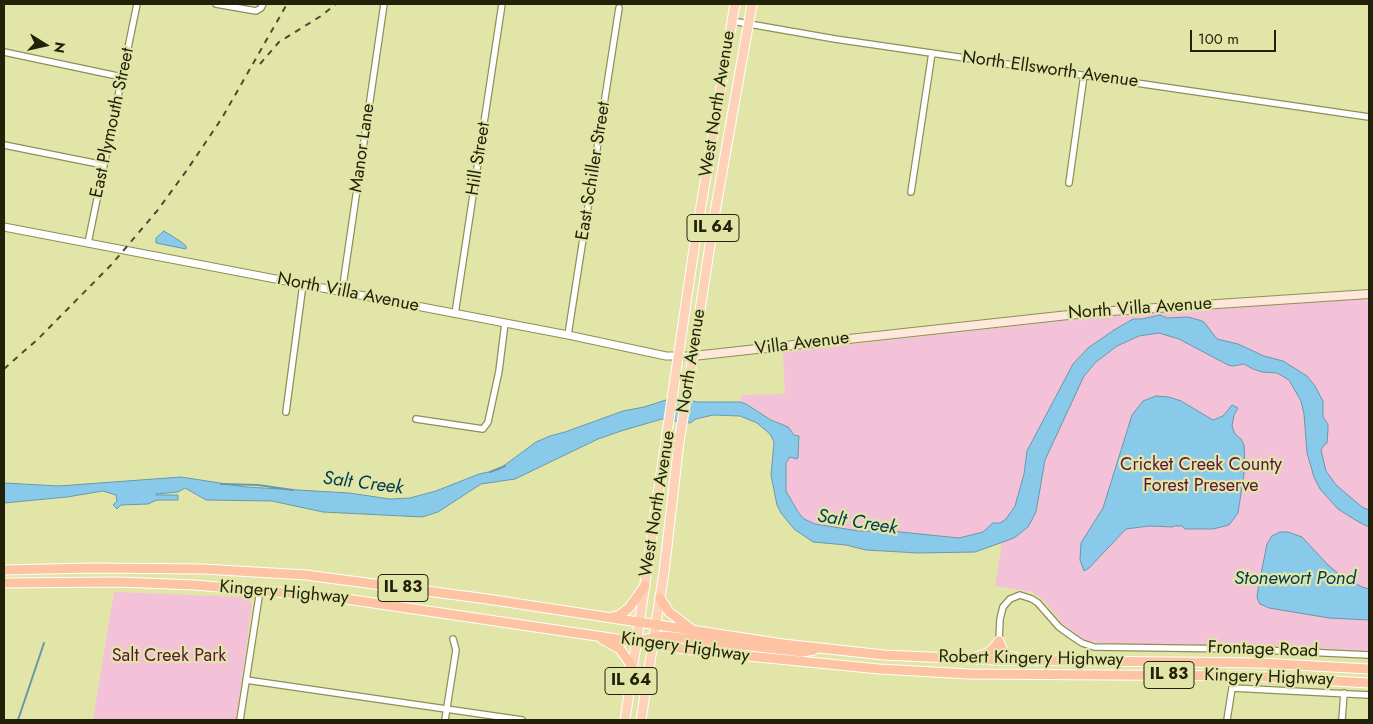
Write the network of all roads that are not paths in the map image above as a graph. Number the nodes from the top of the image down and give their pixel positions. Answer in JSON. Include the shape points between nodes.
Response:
{"nodes":[{"id":1,"x":137,"y":4,"type":"edge"},
{"id":2,"x":216,"y":4,"type":"edge"},
{"id":3,"x":263,"y":4,"type":"edge"},
{"id":4,"x":384,"y":4,"type":"edge"},
{"id":5,"x":502,"y":4,"type":"edge"},
{"id":6,"x":735,"y":4,"type":"edge"},
{"id":7,"x":752,"y":4,"type":"edge"},
{"id":8,"x":619,"y":8,"type":"dead end"},
{"id":9,"x":732,"y":21,"type":"junction"},
{"id":10,"x":749,"y":24,"type":"junction"},
{"id":11,"x":4,"y":52,"type":"edge"},
{"id":12,"x":932,"y":53,"type":"junction"},
{"id":13,"x":1084,"y":75,"type":"junction"},
{"id":14,"x":122,"y":77,"type":"junction"},
{"id":15,"x":1369,"y":116,"type":"edge"},
{"id":16,"x":4,"y":145,"type":"edge"},
{"id":17,"x":104,"y":165,"type":"junction"},
{"id":18,"x":1069,"y":183,"type":"dead end"},
{"id":19,"x":911,"y":192,"type":"dead end"},
{"id":20,"x":4,"y":227,"type":"edge"},
{"id":21,"x":88,"y":243,"type":"junction"},
{"id":22,"x":303,"y":284,"type":"junction"},
{"id":23,"x":342,"y":292,"type":"junction"},
{"id":24,"x":1369,"y":294,"type":"edge"},
{"id":25,"x":455,"y":314,"type":"junction"},
{"id":26,"x":505,"y":323,"type":"junction"},
{"id":27,"x":912,"y":331,"type":"joint"},
{"id":28,"x":568,"y":335,"type":"junction"},
{"id":29,"x":680,"y":356,"type":"junction"},
{"id":30,"x":692,"y":356,"type":"junction"},
{"id":31,"x":286,"y":412,"type":"dead end"},
{"id":32,"x":416,"y":419,"type":"dead end"},
{"id":33,"x":4,"y":570,"type":"edge"},
{"id":34,"x":4,"y":583,"type":"edge"},
{"id":35,"x":645,"y":586,"type":"junction"},
{"id":36,"x":260,"y":590,"type":"junction"},
{"id":37,"x":660,"y":598,"type":"junction"},
{"id":38,"x":608,"y":618,"type":"junction"},
{"id":39,"x":640,"y":622,"type":"junction"},
{"id":40,"x":656,"y":624,"type":"junction"},
{"id":41,"x":695,"y":631,"type":"junction"},
{"id":42,"x":596,"y":635,"type":"junction"},
{"id":43,"x":453,"y":640,"type":"dead end"},
{"id":44,"x":636,"y":641,"type":"junction"},
{"id":45,"x":654,"y":641,"type":"junction"},
{"id":46,"x":999,"y":641,"type":"junction"},
{"id":47,"x":822,"y":648,"type":"junction"},
{"id":48,"x":1369,"y":655,"type":"edge"},
{"id":49,"x":969,"y":659,"type":"junction"},
{"id":50,"x":1031,"y":660,"type":"junction"},
{"id":51,"x":1369,"y":669,"type":"edge"},
{"id":52,"x":632,"y":670,"type":"junction"},
{"id":53,"x":246,"y":680,"type":"junction"},
{"id":54,"x":1369,"y":683,"type":"edge"},
{"id":55,"x":1344,"y":693,"type":"junction"},
{"id":56,"x":1369,"y":696,"type":"edge"},
{"id":57,"x":447,"y":710,"type":"junction"},
{"id":58,"x":240,"y":720,"type":"edge"},
{"id":59,"x":445,"y":720,"type":"edge"},
{"id":60,"x":522,"y":720,"type":"edge"},
{"id":61,"x":625,"y":720,"type":"edge"},
{"id":62,"x":641,"y":720,"type":"edge"},
{"id":63,"x":1227,"y":720,"type":"edge"},
{"id":64,"x":1342,"y":720,"type":"edge"}],
"edges":[{"from":1,"to":14,"type":"street","name":"East Plymouth Street"},
{"from":2,"to":3,"type":"street","via":[[252,11],[259,10]]},
{"from":4,"to":23,"type":"street","name":"Manor Lane"},
{"from":5,"to":25,"type":"street","name":"Hill Street"},
{"from":6,"to":9,"type":"main road","number":"IL 64"},
{"from":7,"to":10,"type":"main road","name":"North Avenue","number":"IL 64"},
{"from":8,"to":28,"type":"street","name":"East Schiller Street"},
{"from":9,"to":10,"type":"street","name":"North Ellsworth Avenue"},
{"from":9,"to":29,"type":"main road","name":"West North Avenue","number":"IL 64","via":[[694,248]]},
{"from":10,"to":12,"type":"street","name":"North Ellsworth Avenue"},
{"from":10,"to":30,"type":"main road","name":"North Avenue","number":"IL 64"},
{"from":11,"to":14,"type":"street"},
{"from":12,"to":13,"type":"street","name":"North Ellsworth Avenue"},
{"from":12,"to":19,"type":"street"},
{"from":13,"to":15,"type":"street","name":"North Ellsworth Avenue"},
{"from":13,"to":18,"type":"street"},
{"from":14,"to":17,"type":"street","name":"East Plymouth Street"},
{"from":16,"to":17,"type":"street"},
{"from":17,"to":21,"type":"street","name":"East Plymouth Street"},
{"from":20,"to":21,"type":"street","name":"North Villa Avenue"},
{"from":21,"to":22,"type":"street","name":"North Villa Avenue"},
{"from":22,"to":23,"type":"street","name":"North Villa Avenue"},
{"from":22,"to":31,"type":"street"},
{"from":23,"to":25,"type":"street","name":"North Villa Avenue"},
{"from":24,"to":27,"type":"main road","name":"North Villa Avenue","via":[[1096,312]]},
{"from":25,"to":26,"type":"street","name":"North Villa Avenue"},
{"from":26,"to":28,"type":"street","name":"North Villa Avenue"},
{"from":26,"to":32,"type":"street","via":[[499,371],[484,429]]},
{"from":27,"to":30,"type":"main road","name":"Villa Avenue"},
{"from":28,"to":29,"type":"street","name":"North Villa Avenue","via":[[666,356]]},
{"from":29,"to":30,"type":"street","name":"North Villa Avenue"},
{"from":29,"to":35,"type":"main road","name":"West North Avenue","number":"IL 64"},
{"from":30,"to":37,"type":"main road","name":"North Avenue","number":"IL 64"},
{"from":33,"to":38,"type":"highway","name":"Kingery Highway","number":"IL 83","via":[[183,569],[306,575]]},
{"from":34,"to":36,"type":"highway","name":"Kingery Highway","number":"IL 83","via":[[128,583]]},
{"from":35,"to":38,"type":"highway","via":[[629,608]]},
{"from":35,"to":39,"type":"main road","name":"West North Avenue","number":"IL 64"},
{"from":36,"to":42,"type":"highway","name":"Kingery Highway","number":"IL 83","via":[[333,597]]},
{"from":36,"to":53,"type":"street"},
{"from":37,"to":40,"type":"main road","name":"North Avenue","number":"IL 64"},
{"from":37,"to":41,"type":"highway","via":[[674,617]]},
{"from":38,"to":39,"type":"highway","name":"Kingery Highway","number":"IL 83"},
{"from":39,"to":40,"type":"highway","name":"Kingery Highway","number":"IL 83"},
{"from":39,"to":44,"type":"main road","name":"West North Avenue","number":"IL 64"},
{"from":40,"to":41,"type":"highway","name":"Kingery Highway","number":"IL 83"},
{"from":40,"to":45,"type":"main road","name":"North Avenue","number":"IL 64"},
{"from":41,"to":47,"type":"highway","name":"Robert Kingery Highway","number":"IL 83"},
{"from":42,"to":44,"type":"highway","name":"Kingery Highway","number":"IL 83"},
{"from":42,"to":52,"type":"highway","via":[[620,649]]},
{"from":43,"to":57,"type":"street","via":[[456,650]]},
{"from":44,"to":45,"type":"highway","name":"Kingery Highway","number":"IL 83"},
{"from":44,"to":52,"type":"main road","name":"West North Avenue","number":"IL 64"},
{"from":45,"to":47,"type":"highway","via":[[664,636],[802,652]]},
{"from":45,"to":54,"type":"highway","name":"Kingery Highway","number":"IL 83","via":[[782,660],[879,669],[969,674],[1252,676]]},
{"from":45,"to":62,"type":"main road","name":"North Avenue","number":"IL 64"},
{"from":46,"to":48,"type":"street","name":"Frontage Road","via":[[1003,607],[1010,599],[1020,596],[1038,603],[1069,634],[1094,646],[1240,648]]},
{"from":46,"to":49,"type":"highway","via":[[986,654]]},
{"from":46,"to":50,"type":"highway","via":[[1008,656]]},
{"from":47,"to":49,"type":"highway","name":"Robert Kingery Highway","number":"IL 83"},
{"from":49,"to":50,"type":"highway","name":"Robert Kingery Highway","number":"IL 83"},
{"from":50,"to":51,"type":"highway","name":"Robert Kingery Highway","number":"IL 83","via":[[1260,663]]},
{"from":52,"to":61,"type":"main road","name":"West North Avenue","number":"IL 64"},
{"from":53,"to":57,"type":"street"},
{"from":53,"to":58,"type":"street"},
{"from":55,"to":56,"type":"street"},
{"from":55,"to":63,"type":"street","via":[[1232,688]]},
{"from":55,"to":64,"type":"street"},
{"from":57,"to":59,"type":"street"},
{"from":57,"to":60,"type":"street"}]}
